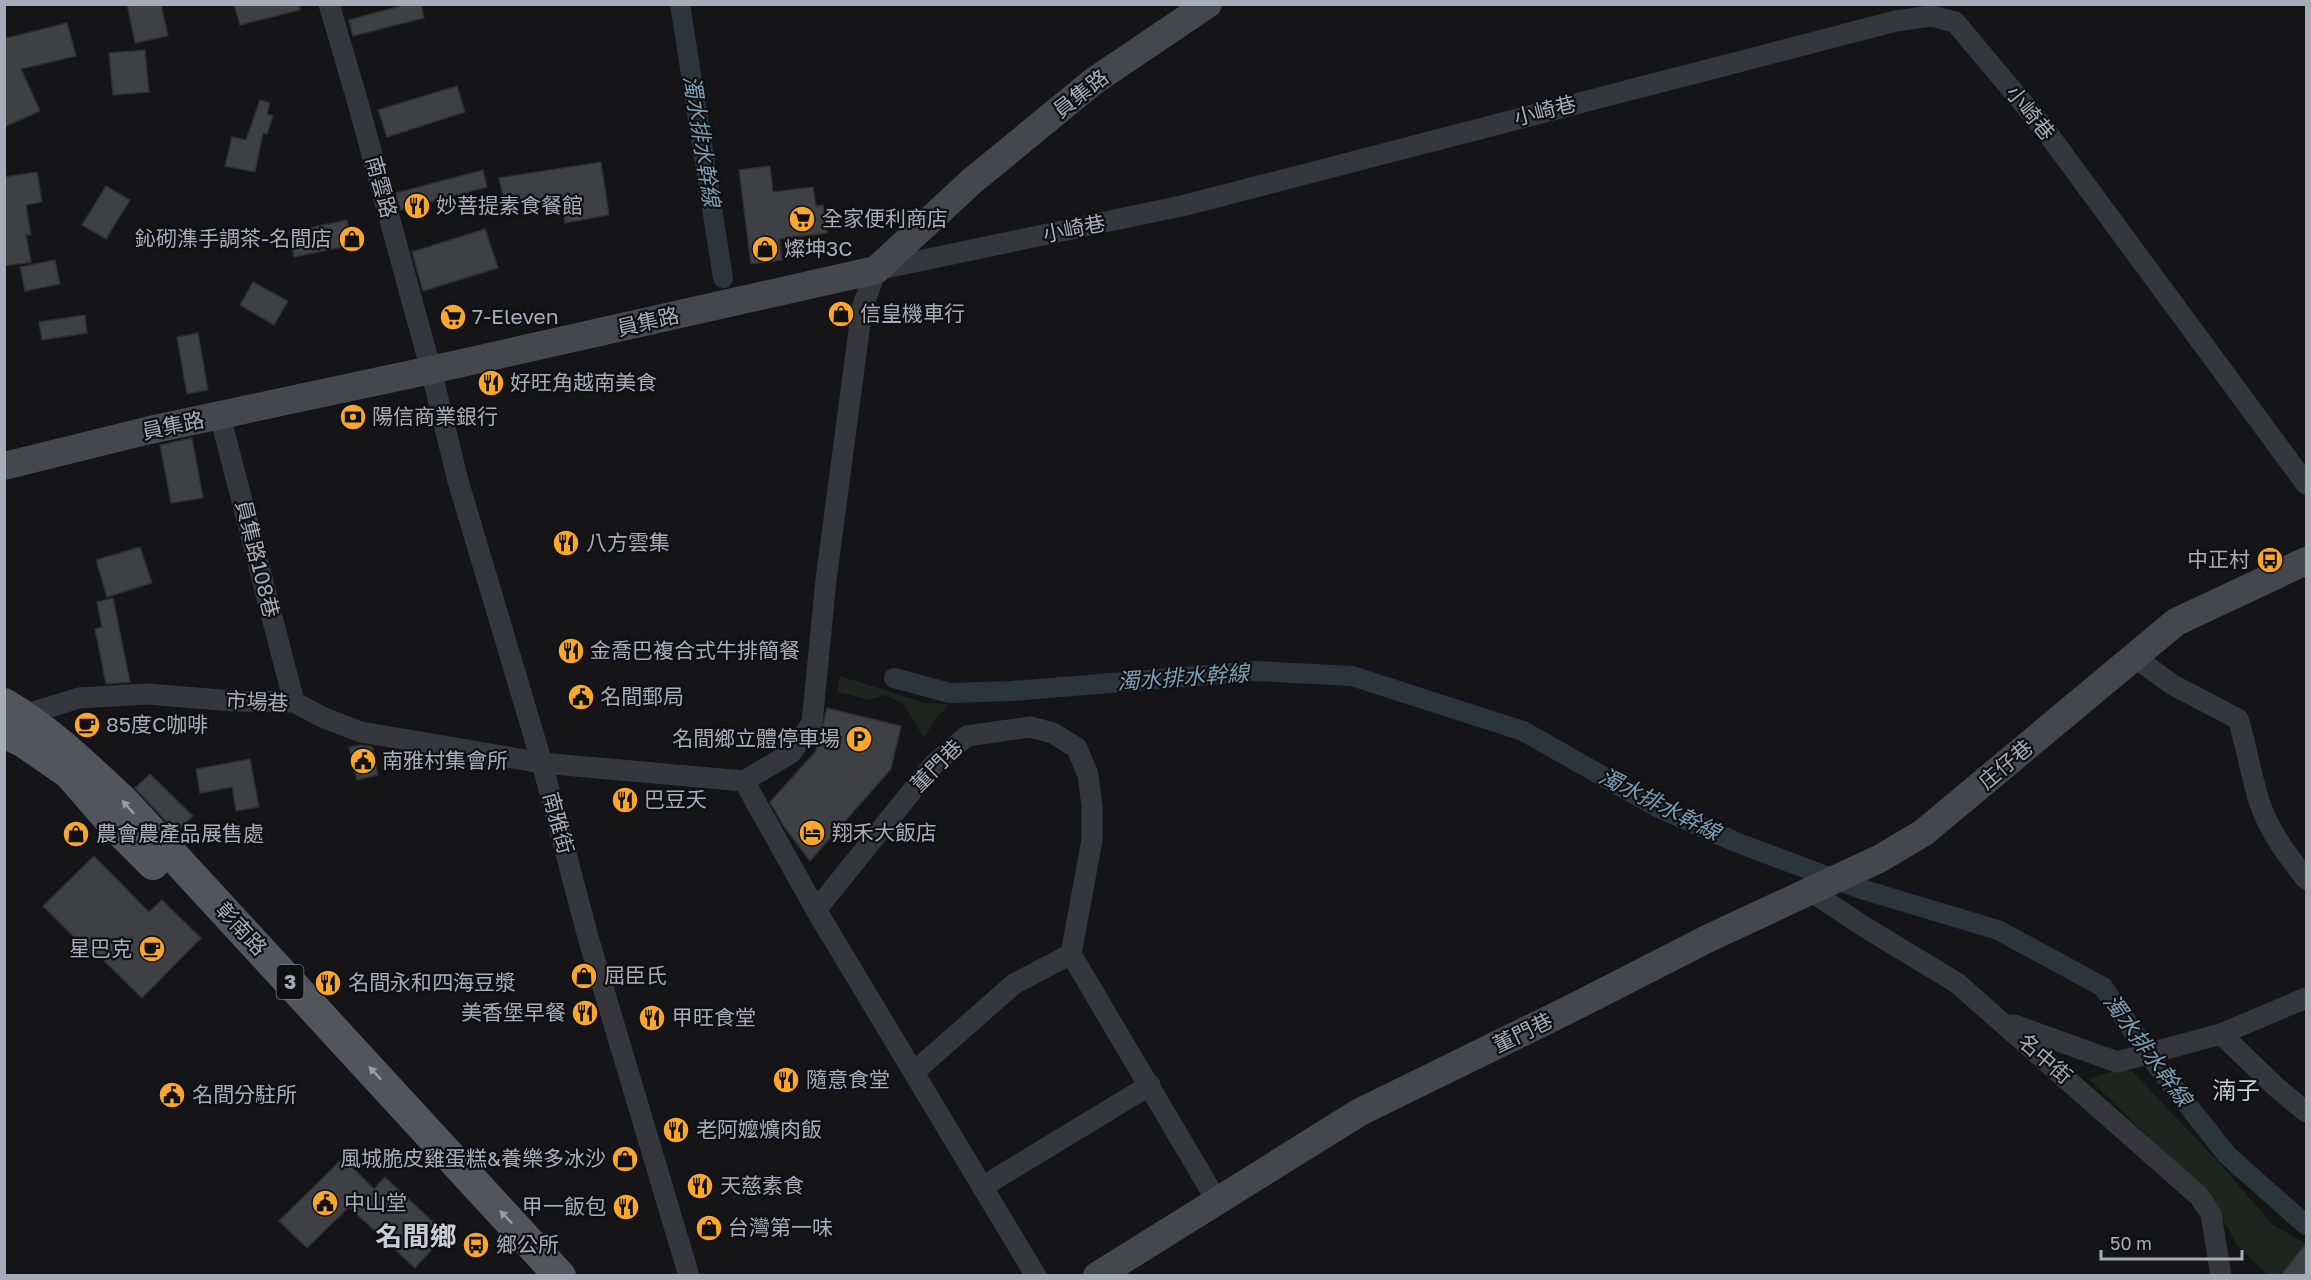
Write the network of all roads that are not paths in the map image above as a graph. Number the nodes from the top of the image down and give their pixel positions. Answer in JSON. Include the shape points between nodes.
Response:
{"nodes":[{"id":1,"x":329,"y":4,"type":"edge"},
{"id":2,"x":1208,"y":4,"type":"edge"},
{"id":3,"x":876,"y":270,"type":"junction"},
{"id":4,"x":431,"y":370,"type":"junction"},
{"id":5,"x":220,"y":416,"type":"junction"},
{"id":6,"x":4,"y":466,"type":"edge"},
{"id":7,"x":2307,"y":484,"type":"edge"},
{"id":8,"x":2307,"y":561,"type":"edge"},
{"id":9,"x":2133,"y":656,"type":"junction"},
{"id":10,"x":294,"y":702,"type":"junction"},
{"id":11,"x":9,"y":718,"type":"edge"},
{"id":12,"x":542,"y":763,"type":"junction"},
{"id":13,"x":744,"y":781,"type":"junction"},
{"id":14,"x":1836,"y":878,"type":"joint"},
{"id":15,"x":2307,"y":879,"type":"edge"},
{"id":16,"x":1809,"y":890,"type":"junction"},
{"id":17,"x":816,"y":910,"type":"junction"},
{"id":18,"x":1071,"y":954,"type":"junction"},
{"id":19,"x":2307,"y":998,"type":"edge"},
{"id":20,"x":1999,"y":1020,"type":"junction"},
{"id":21,"x":2221,"y":1034,"type":"junction"},
{"id":22,"x":915,"y":1071,"type":"junction"},
{"id":23,"x":1150,"y":1085,"type":"junction"},
{"id":24,"x":2307,"y":1112,"type":"edge"},
{"id":25,"x":982,"y":1187,"type":"junction"},
{"id":26,"x":1217,"y":1201,"type":"junction"},
{"id":27,"x":532,"y":1275,"type":"edge"},
{"id":28,"x":560,"y":1275,"type":"edge"},
{"id":29,"x":689,"y":1275,"type":"edge"},
{"id":30,"x":1036,"y":1275,"type":"edge"},
{"id":31,"x":1097,"y":1275,"type":"edge"},
{"id":32,"x":2221,"y":1275,"type":"edge"}],
"edges":[{"from":1,"to":4,"type":"street","name":"南雲路"},
{"from":2,"to":3,"type":"street","name":"員集路","via":[[1085,88],[972,181]]},
{"from":3,"to":4,"type":"street","name":"員集路"},
{"from":3,"to":7,"type":"street","name":"小崎巷","via":[[1186,205],[1896,21],[1931,16],[1955,22],[2043,127]]},
{"from":3,"to":13,"type":"street","via":[[862,308],[826,580],[812,723],[791,753]]},
{"from":4,"to":5,"type":"street","name":"員集路"},
{"from":4,"to":12,"type":"street","name":"南雅街","via":[[458,481]]},
{"from":5,"to":6,"type":"street","name":"員集路"},
{"from":5,"to":10,"type":"street","name":"員集路108巷"},
{"from":8,"to":9,"type":"street","name":"庄仔巷","via":[[2176,622]]},
{"from":9,"to":14,"type":"street","name":"庄仔巷","via":[[1923,833]]},
{"from":9,"to":15,"type":"street","via":[[2173,685],[2238,719],[2260,804],[2277,842]]},
{"from":10,"to":11,"type":"street","name":"市場巷","via":[[147,694],[79,698]]},
{"from":10,"to":12,"type":"street","name":"市場巷","via":[[361,732]]},
{"from":11,"to":27,"type":"main road","name":"彰南路","number":"3","via":[[24,742],[69,773]]},
{"from":28,"to":11,"type":"main road","name":"彰南路","number":"3","one_way":true,"via":[[123,801],[80,760]]},
{"from":12,"to":13,"type":"street","name":"市場巷"},
{"from":12,"to":29,"type":"street","name":"南雅街","via":[[588,937]]},
{"from":13,"to":17,"type":"street"},
{"from":14,"to":16,"type":"street","name":"董門巷"},
{"from":16,"to":20,"type":"street","name":"名中街","via":[[1957,983]]},
{"from":16,"to":26,"type":"street","name":"董門巷","via":[[1360,1112]]},
{"from":17,"to":18,"type":"street","name":"董門巷","via":[[934,764],[967,736],[1030,727],[1053,733],[1077,748],[1088,775],[1092,840]]},
{"from":17,"to":22,"type":"street"},
{"from":18,"to":22,"type":"street","via":[[1014,984]]},
{"from":18,"to":23,"type":"street"},
{"from":19,"to":21,"type":"street"},
{"from":20,"to":21,"type":"street","via":[[2117,1062]]},
{"from":20,"to":32,"type":"street","name":"名中街","via":[[2199,1196],[2211,1214]]},
{"from":21,"to":24,"type":"street"},
{"from":22,"to":25,"type":"street"},
{"from":23,"to":25,"type":"street"},
{"from":23,"to":26,"type":"street"},
{"from":25,"to":30,"type":"street"},
{"from":26,"to":31,"type":"street","name":"董門巷"}]}
